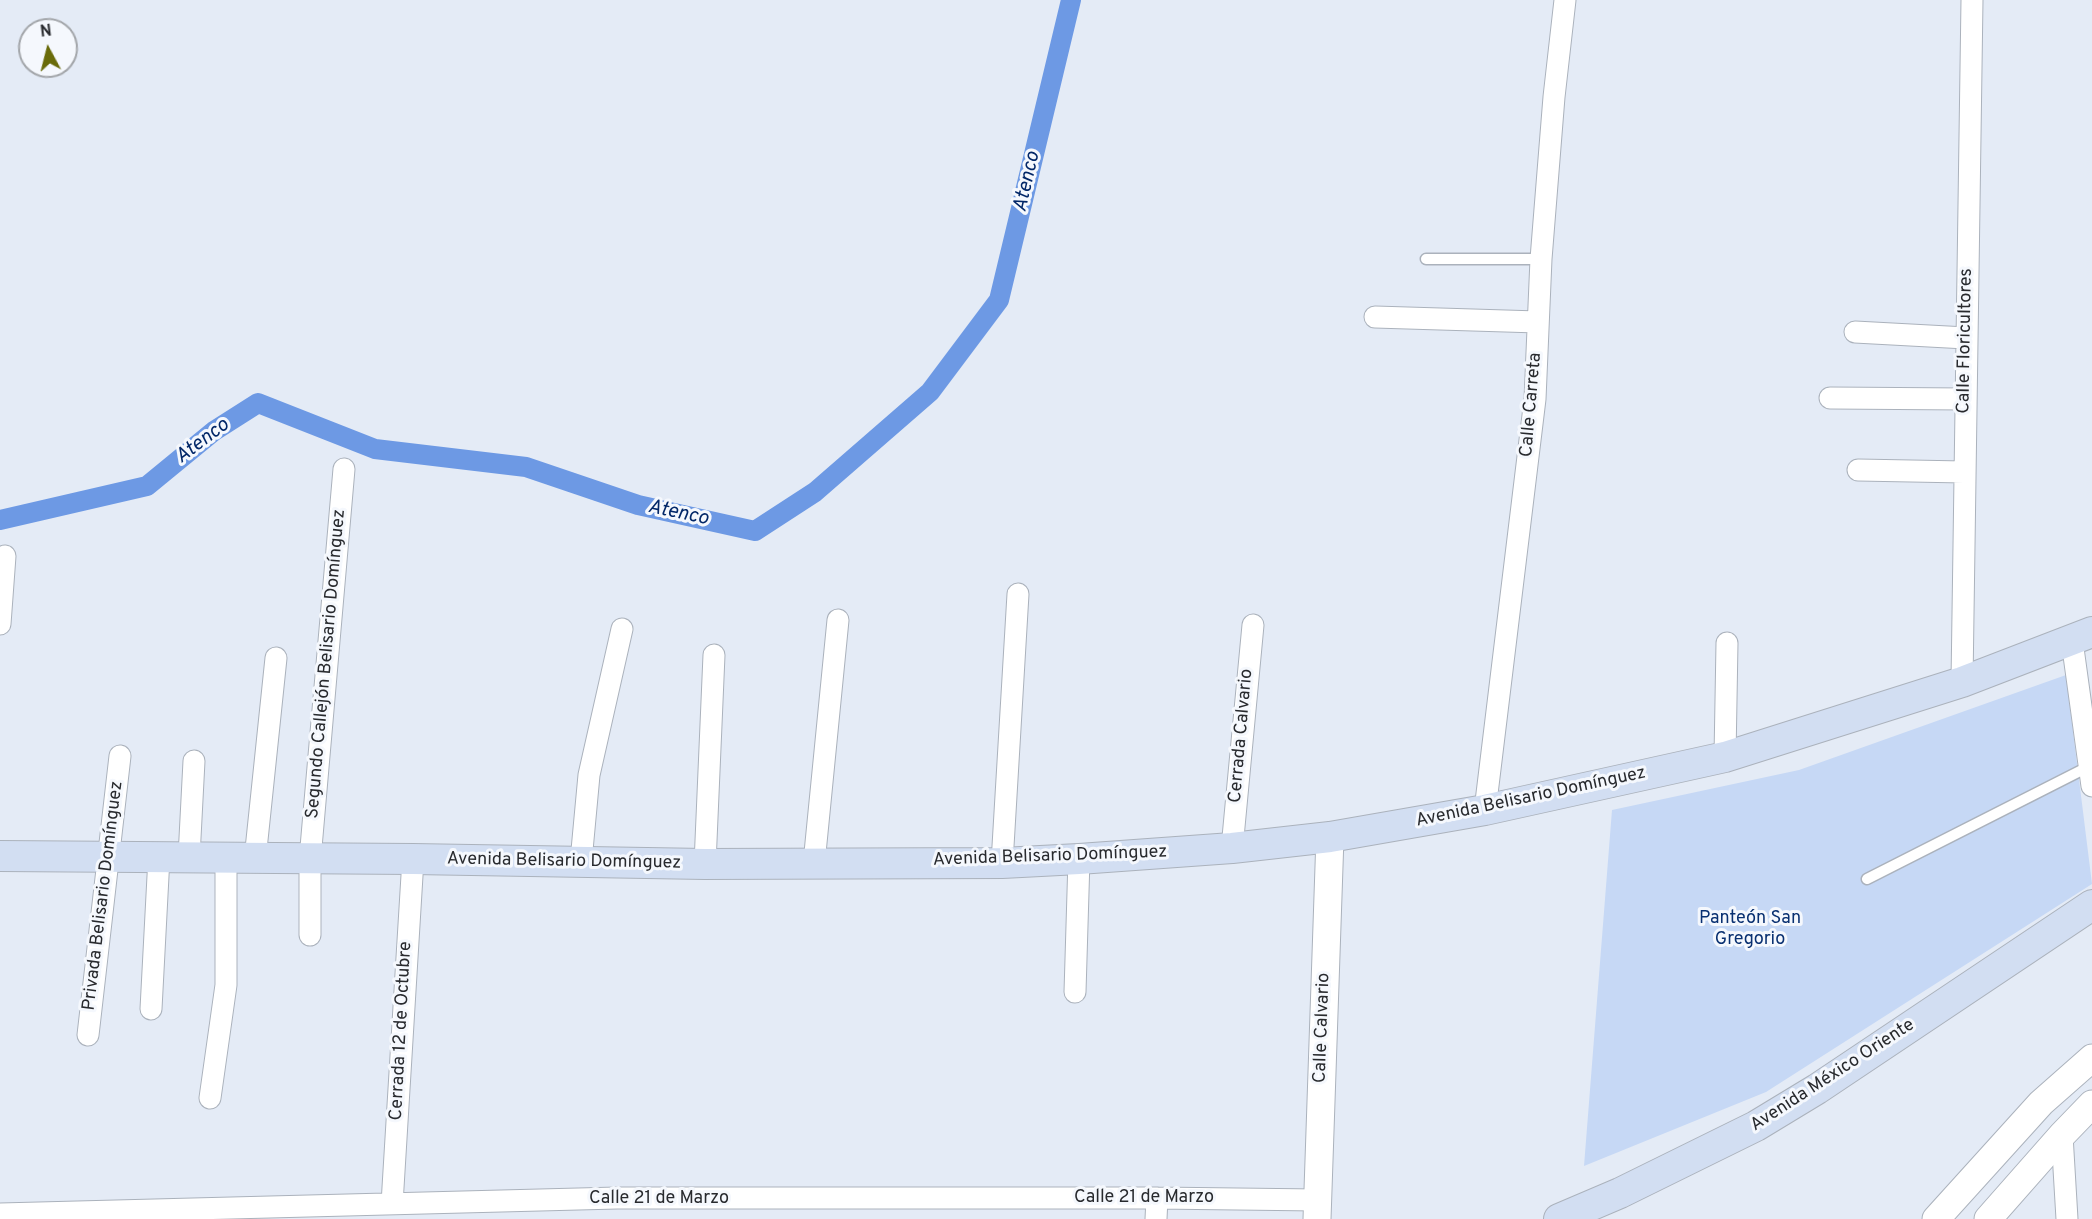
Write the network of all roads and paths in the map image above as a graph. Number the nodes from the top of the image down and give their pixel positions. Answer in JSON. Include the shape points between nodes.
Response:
{"nodes":[{"id":1,"x":1565,"y":0,"type":"edge"},
{"id":2,"x":1972,"y":0,"type":"edge"},
{"id":3,"x":1426,"y":259,"type":"dead end"},
{"id":4,"x":1542,"y":259,"type":"junction"},
{"id":5,"x":1375,"y":316,"type":"dead end"},
{"id":6,"x":1538,"y":322,"type":"junction"},
{"id":7,"x":1855,"y":332,"type":"dead end"},
{"id":8,"x":1966,"y":338,"type":"junction"},
{"id":9,"x":1830,"y":398,"type":"dead end"},
{"id":10,"x":1965,"y":399,"type":"junction"},
{"id":11,"x":344,"y":469,"type":"dead end"},
{"id":12,"x":1858,"y":470,"type":"dead end"},
{"id":13,"x":1964,"y":472,"type":"junction"},
{"id":14,"x":5,"y":556,"type":"dead end"},
{"id":15,"x":1018,"y":594,"type":"dead end"},
{"id":16,"x":838,"y":620,"type":"dead end"},
{"id":17,"x":0,"y":624,"type":"edge"},
{"id":18,"x":1253,"y":625,"type":"dead end"},
{"id":19,"x":622,"y":629,"type":"dead end"},
{"id":20,"x":2082,"y":637,"type":"edge"},
{"id":21,"x":1727,"y":643,"type":"dead end"},
{"id":22,"x":714,"y":655,"type":"dead end"},
{"id":23,"x":276,"y":658,"type":"dead end"},
{"id":24,"x":1962,"y":682,"type":"junction"},
{"id":25,"x":120,"y":756,"type":"dead end"},
{"id":26,"x":1725,"y":757,"type":"junction"},
{"id":27,"x":194,"y":761,"type":"dead end"},
{"id":28,"x":2091,"y":776,"type":"edge"},
{"id":29,"x":1485,"y":810,"type":"junction"},
{"id":30,"x":1330,"y":837,"type":"junction"},
{"id":31,"x":1232,"y":848,"type":"junction"},
{"id":32,"x":0,"y":856,"type":"edge"},
{"id":33,"x":109,"y":856,"type":"junction"},
{"id":34,"x":159,"y":857,"type":"junction"},
{"id":35,"x":189,"y":857,"type":"junction"},
{"id":36,"x":226,"y":858,"type":"junction"},
{"id":37,"x":255,"y":859,"type":"junction"},
{"id":38,"x":310,"y":859,"type":"junction"},
{"id":39,"x":413,"y":859,"type":"junction"},
{"id":40,"x":1079,"y":859,"type":"junction"},
{"id":41,"x":581,"y":861,"type":"junction"},
{"id":42,"x":814,"y":863,"type":"junction"},
{"id":43,"x":1002,"y":863,"type":"junction"},
{"id":44,"x":705,"y":864,"type":"junction"},
{"id":45,"x":1867,"y":879,"type":"dead end"},
{"id":46,"x":2092,"y":905,"type":"edge"},
{"id":47,"x":310,"y":935,"type":"dead end"},
{"id":48,"x":1075,"y":992,"type":"dead end"},
{"id":49,"x":151,"y":1009,"type":"dead end"},
{"id":50,"x":88,"y":1035,"type":"dead end"},
{"id":51,"x":2092,"y":1058,"type":"edge"},
{"id":52,"x":210,"y":1098,"type":"dead end"},
{"id":53,"x":2092,"y":1104,"type":"edge"},
{"id":54,"x":2062,"y":1135,"type":"junction"},
{"id":55,"x":1157,"y":1198,"type":"junction"},
{"id":56,"x":392,"y":1204,"type":"junction"},
{"id":57,"x":1317,"y":1209,"type":"edge"},
{"id":58,"x":0,"y":1214,"type":"edge"},
{"id":59,"x":131,"y":1215,"type":"edge"},
{"id":60,"x":32,"y":1216,"type":"edge"},
{"id":61,"x":1156,"y":1219,"type":"edge"},
{"id":62,"x":1559,"y":1219,"type":"edge"},
{"id":63,"x":1936,"y":1219,"type":"edge"},
{"id":64,"x":1989,"y":1219,"type":"edge"},
{"id":65,"x":2067,"y":1219,"type":"edge"}],
"edges":[{"from":1,"to":4,"type":"street","name":"Calle Carreta"},
{"from":2,"to":8,"type":"street","name":"Calle Floricultores"},
{"from":3,"to":4,"type":"lane"},
{"from":4,"to":6,"type":"street","name":"Calle Carreta"},
{"from":5,"to":6,"type":"street"},
{"from":6,"to":29,"type":"street","name":"Calle Carreta","via":[[1534,399]]},
{"from":7,"to":8,"type":"street"},
{"from":8,"to":10,"type":"street","name":"Calle Floricultores"},
{"from":9,"to":10,"type":"street"},
{"from":10,"to":13,"type":"street","name":"Calle Floricultores"},
{"from":11,"to":38,"type":"street","name":"Segundo Callejón Belisario Domínguez"},
{"from":12,"to":13,"type":"street"},
{"from":13,"to":24,"type":"street","name":"Calle Floricultores"},
{"from":14,"to":17,"type":"street"},
{"from":15,"to":43,"type":"street"},
{"from":16,"to":42,"type":"street"},
{"from":18,"to":31,"type":"street","name":"Cerrada Calvario"},
{"from":19,"to":41,"type":"street","via":[[589,775]]},
{"from":20,"to":24,"type":"main road","name":"Avenida Belisario Domínguez"},
{"from":20,"to":28,"type":"street"},
{"from":21,"to":26,"type":"street"},
{"from":22,"to":44,"type":"street"},
{"from":23,"to":37,"type":"street"},
{"from":24,"to":26,"type":"main road","name":"Avenida Belisario Domínguez"},
{"from":25,"to":33,"type":"street","name":"Privada Belisario Domínguez"},
{"from":26,"to":29,"type":"main road","name":"Avenida Belisario Domínguez"},
{"from":27,"to":35,"type":"street"},
{"from":28,"to":45,"type":"lane"},
{"from":29,"to":30,"type":"main road","name":"Avenida Belisario Domínguez"},
{"from":30,"to":31,"type":"main road","name":"Avenida Belisario Domínguez"},
{"from":30,"to":57,"type":"street","name":"Calle Calvario"},
{"from":31,"to":40,"type":"main road","name":"Avenida Belisario Domínguez"},
{"from":32,"to":33,"type":"main road","name":"Avenida Belisario Domínguez"},
{"from":33,"to":34,"type":"main road","name":"Avenida Belisario Domínguez"},
{"from":33,"to":50,"type":"street","name":"Privada Belisario Domínguez"},
{"from":34,"to":35,"type":"main road","name":"Avenida Belisario Domínguez"},
{"from":34,"to":49,"type":"street"},
{"from":35,"to":36,"type":"main road","name":"Avenida Belisario Domínguez"},
{"from":36,"to":37,"type":"main road","name":"Avenida Belisario Domínguez"},
{"from":36,"to":52,"type":"street","via":[[226,985]]},
{"from":37,"to":38,"type":"main road","name":"Avenida Belisario Domínguez"},
{"from":38,"to":39,"type":"main road","name":"Avenida Belisario Domínguez"},
{"from":38,"to":47,"type":"street"},
{"from":39,"to":41,"type":"main road","name":"Avenida Belisario Domínguez"},
{"from":39,"to":56,"type":"street","name":"Cerrada 12 de Octubre"},
{"from":40,"to":43,"type":"main road","name":"Avenida Belisario Domínguez"},
{"from":40,"to":48,"type":"street"},
{"from":41,"to":44,"type":"main road","name":"Avenida Belisario Domínguez"},
{"from":42,"to":43,"type":"main road","name":"Avenida Belisario Domínguez"},
{"from":42,"to":44,"type":"main road","name":"Avenida Belisario Domínguez"},
{"from":46,"to":62,"type":"main road","name":"Avenida México Oriente","via":[[1756,1126],[1668,1171]]},
{"from":51,"to":63,"type":"street","via":[[2042,1103]]},
{"from":53,"to":54,"type":"street"},
{"from":54,"to":64,"type":"street"},
{"from":54,"to":65,"type":"street"},
{"from":55,"to":56,"type":"street","name":"Calle 21 de Marzo","via":[[617,1198]]},
{"from":55,"to":57,"type":"street","name":"Calle 21 de Marzo"},
{"from":55,"to":61,"type":"street"},
{"from":56,"to":59,"type":"street","name":"Calle 21 de Marzo"},
{"from":58,"to":60,"type":"street","name":"Calle 21 de Marzo"},
{"from":59,"to":60,"type":"street","name":"Calle 21 de Marzo"}]}
